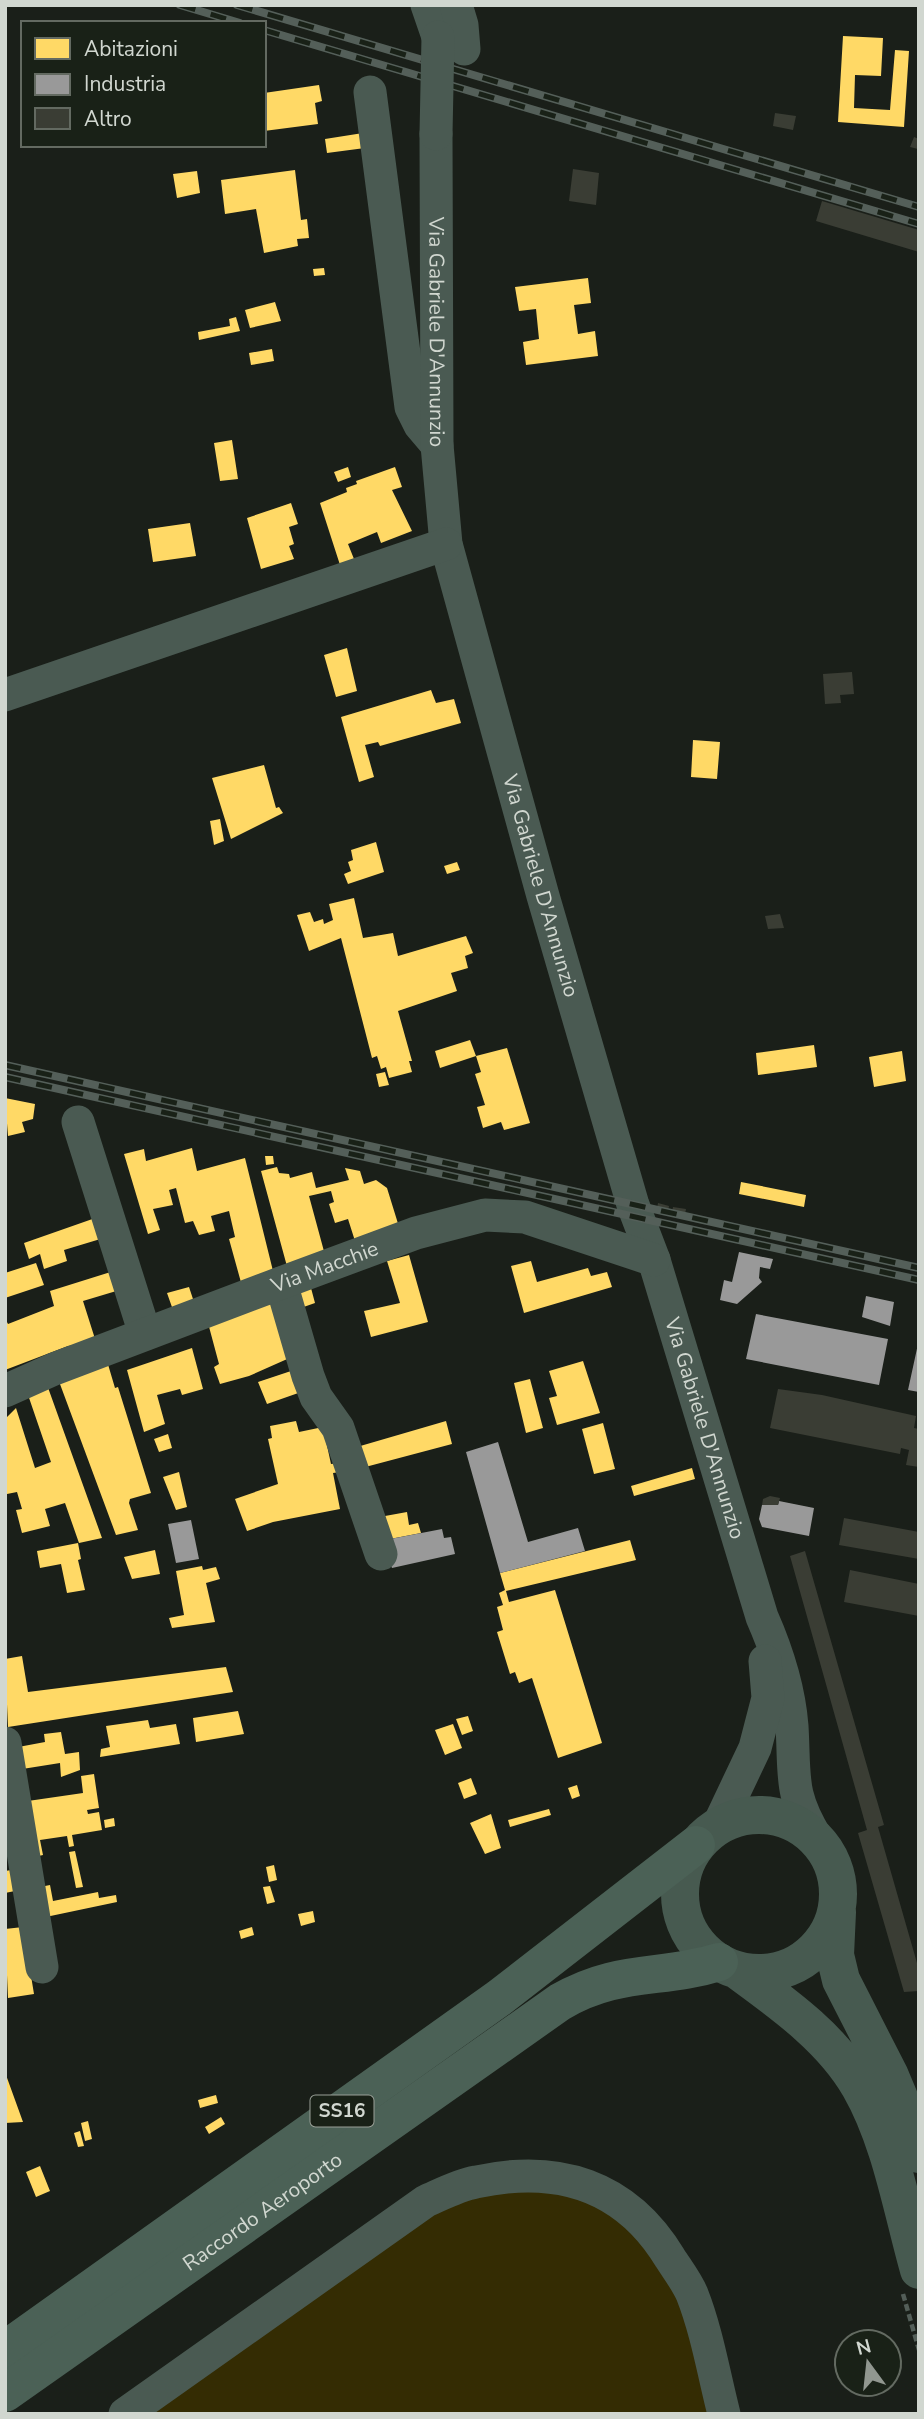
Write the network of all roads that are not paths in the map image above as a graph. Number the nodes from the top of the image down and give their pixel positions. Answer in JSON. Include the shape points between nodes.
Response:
{"nodes":[{"id":1,"x":427,"y":5,"type":"edge"},
{"id":2,"x":456,"y":5,"type":"edge"},
{"id":3,"x":451,"y":43,"type":"junction"},
{"id":4,"x":370,"y":92,"type":"dead end"},
{"id":5,"x":437,"y":444,"type":"junction"},
{"id":6,"x":446,"y":544,"type":"junction"},
{"id":7,"x":5,"y":695,"type":"edge"},
{"id":8,"x":78,"y":1122,"type":"dead end"},
{"id":9,"x":654,"y":1260,"type":"junction"},
{"id":10,"x":281,"y":1283,"type":"junction"},
{"id":11,"x":145,"y":1334,"type":"junction"},
{"id":12,"x":5,"y":1391,"type":"edge"},
{"id":13,"x":381,"y":1554,"type":"dead end"},
{"id":14,"x":762,"y":1617,"type":"junction"},
{"id":15,"x":5,"y":1744,"type":"edge"},
{"id":16,"x":707,"y":1836,"type":"junction"},
{"id":17,"x":817,"y":1839,"type":"junction"},
{"id":18,"x":837,"y":1912,"type":"junction"},
{"id":19,"x":728,"y":1966,"type":"junction"},
{"id":20,"x":42,"y":1967,"type":"dead end"},
{"id":21,"x":875,"y":2081,"type":"junction"},
{"id":22,"x":919,"y":2154,"type":"edge"},
{"id":23,"x":909,"y":2277,"type":"edge"},
{"id":24,"x":5,"y":2350,"type":"edge"},
{"id":25,"x":5,"y":2393,"type":"edge"},
{"id":26,"x":125,"y":2414,"type":"edge"},
{"id":27,"x":724,"y":2414,"type":"edge"}],
"edges":[{"from":1,"to":3,"type":"street"},
{"from":2,"to":3,"type":"street","via":[[462,25]]},
{"from":3,"to":5,"type":"street","name":"Via Gabriele D'Annunzio","bridge":true,"via":[[436,134]]},
{"from":4,"to":5,"type":"street","via":[[411,407]]},
{"from":5,"to":6,"type":"street","name":"Via Gabriele D'Annunzio"},
{"from":6,"to":7,"type":"street"},
{"from":6,"to":9,"type":"street","name":"Via Gabriele D'Annunzio","via":[[543,896],[633,1205]]},
{"from":8,"to":11,"type":"street"},
{"from":9,"to":10,"type":"street","name":"Via Macchie","via":[[525,1217],[485,1215],[416,1233]]},
{"from":9,"to":14,"type":"street","name":"Via Gabriele D'Annunzio"},
{"from":10,"to":11,"type":"street","name":"Via Macchie"},
{"from":10,"to":13,"type":"street","via":[[308,1376],[316,1397],[338,1428]]},
{"from":11,"to":12,"type":"street","name":"Via Macchie"},
{"from":14,"to":16,"type":"street","via":[[768,1698],[755,1748]]},
{"from":14,"to":17,"type":"street","via":[[776,1649],[788,1699],[798,1809]]},
{"from":15,"to":20,"type":"street"},
{"from":16,"to":17,"type":"main road","via":[[743,1816],[770,1815],[795,1823]]},
{"from":16,"to":19,"type":"main road","via":[[685,1863],[680,1883],[682,1914],[695,1942]]},
{"from":16,"to":24,"type":"highway","name":"Raccordo Aeroporto","number":"SS16","via":[[499,1998]]},
{"from":17,"to":18,"type":"main road","via":[[832,1861],[838,1886]]},
{"from":18,"to":19,"type":"main road","via":[[827,1936],[810,1955],[788,1968],[763,1973]]},
{"from":18,"to":21,"type":"main road","via":[[835,1955]]},
{"from":19,"to":21,"type":"main road"},
{"from":19,"to":25,"type":"highway","name":"Raccordo Aeroporto","number":"SS16","via":[[636,1975],[585,1987]]},
{"from":21,"to":22,"type":"main road","via":[[908,2119]]},
{"from":21,"to":23,"type":"main road"},
{"from":26,"to":27,"type":"street","via":[[426,2201],[474,2182],[520,2175],[565,2178],[600,2188],[654,2230],[692,2294]]}]}
